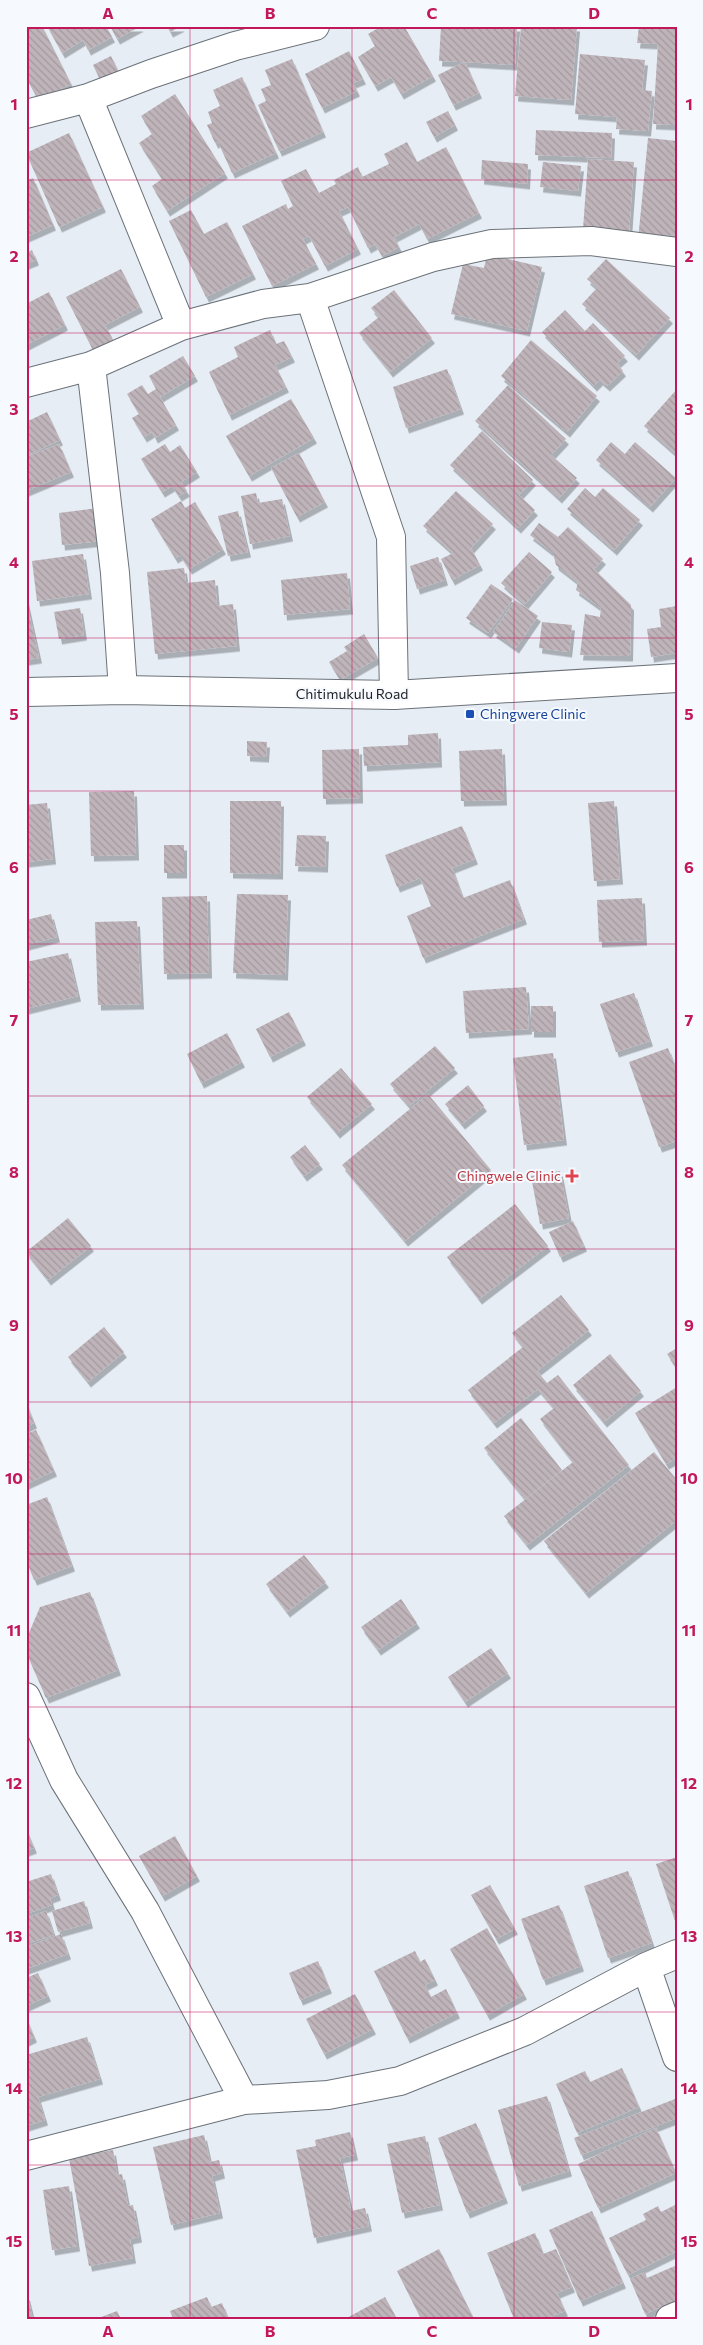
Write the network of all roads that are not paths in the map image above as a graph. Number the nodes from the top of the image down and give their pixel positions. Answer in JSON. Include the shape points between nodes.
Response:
{"nodes":[{"id":1,"x":315,"y":26,"type":"edge"},
{"id":2,"x":88,"y":98,"type":"junction"},
{"id":3,"x":26,"y":114,"type":"edge"},
{"id":4,"x":677,"y":252,"type":"edge"},
{"id":5,"x":310,"y":298,"type":"junction"},
{"id":6,"x":181,"y":326,"type":"junction"},
{"id":7,"x":91,"y":366,"type":"junction"},
{"id":8,"x":26,"y":383,"type":"edge"},
{"id":9,"x":677,"y":678,"type":"edge"},
{"id":10,"x":123,"y":690,"type":"junction"},
{"id":11,"x":26,"y":692,"type":"edge"},
{"id":12,"x":394,"y":695,"type":"junction"},
{"id":13,"x":26,"y":1697,"type":"edge"},
{"id":14,"x":677,"y":1954,"type":"edge"},
{"id":15,"x":646,"y":1967,"type":"junction"},
{"id":16,"x":677,"y":2057,"type":"edge"},
{"id":17,"x":244,"y":2100,"type":"junction"},
{"id":18,"x":26,"y":2156,"type":"edge"},
{"id":19,"x":677,"y":2316,"type":"edge"},
{"id":20,"x":670,"y":2319,"type":"edge"}],
"edges":[{"from":1,"to":2,"type":"street","via":[[235,46]]},
{"from":2,"to":3,"type":"street"},
{"from":2,"to":6,"type":"street"},
{"from":4,"to":5,"type":"street","via":[[591,240],[492,244],[433,257]]},
{"from":5,"to":6,"type":"street","via":[[263,304]]},
{"from":5,"to":12,"type":"street","via":[[391,537]]},
{"from":6,"to":7,"type":"street"},
{"from":7,"to":8,"type":"street"},
{"from":7,"to":10,"type":"street","via":[[115,573]]},
{"from":9,"to":12,"type":"street","name":"Chitimukulu Road"},
{"from":10,"to":11,"type":"street","name":"Chitimukulu Road"},
{"from":10,"to":12,"type":"street","name":"Chitimukulu Road"},
{"from":13,"to":17,"type":"street","via":[[64,1780],[145,1910]]},
{"from":14,"to":15,"type":"street"},
{"from":15,"to":16,"type":"street"},
{"from":15,"to":17,"type":"street","via":[[525,2030],[400,2081],[328,2095]]},
{"from":17,"to":18,"type":"street"},
{"from":19,"to":20,"type":"street"}]}
